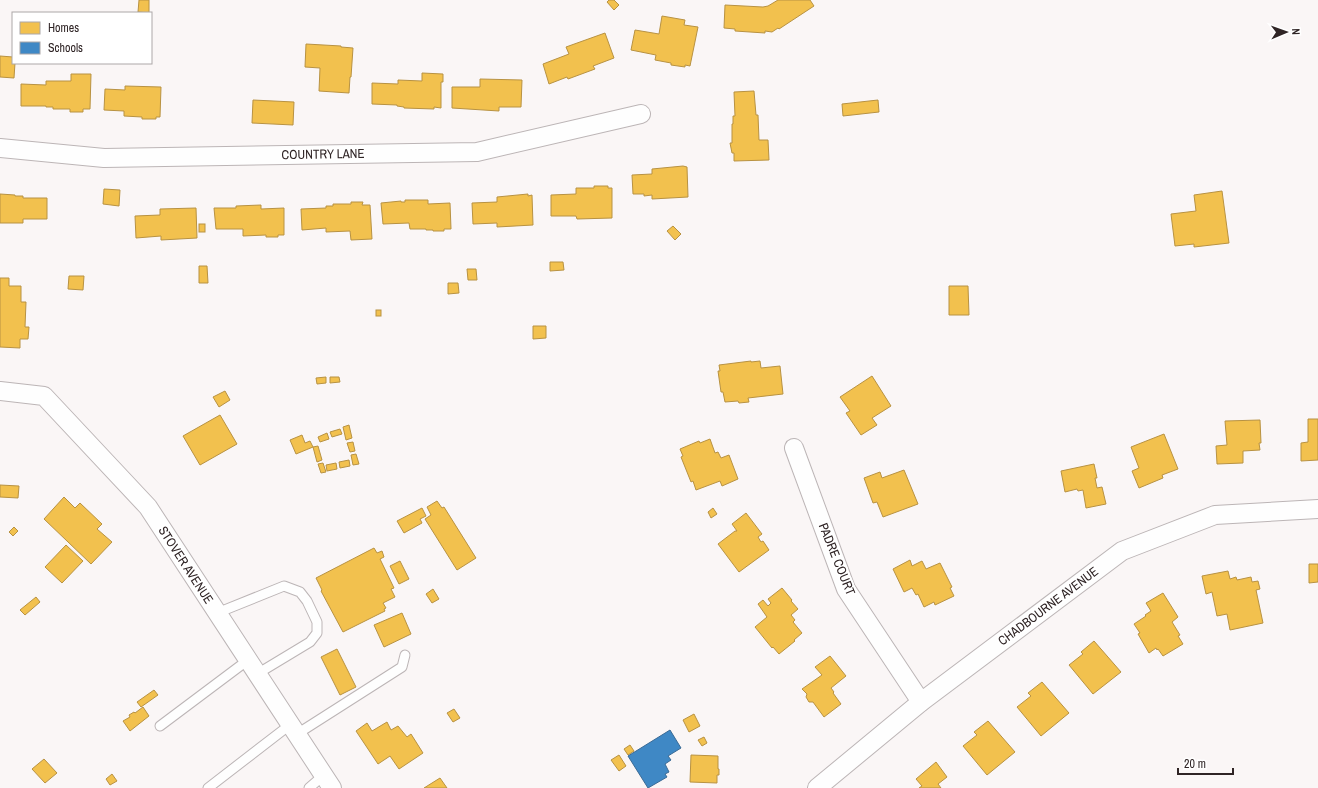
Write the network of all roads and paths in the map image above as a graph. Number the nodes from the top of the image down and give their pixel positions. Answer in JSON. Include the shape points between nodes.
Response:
{"nodes":[{"id":1,"x":641,"y":114,"type":"dead end"},
{"id":2,"x":0,"y":148,"type":"edge"},
{"id":3,"x":0,"y":390,"type":"edge"},
{"id":4,"x":794,"y":448,"type":"dead end"},
{"id":5,"x":1318,"y":509,"type":"edge"},
{"id":6,"x":217,"y":613,"type":"junction"},
{"id":7,"x":406,"y":655,"type":"dead end"},
{"id":8,"x":253,"y":667,"type":"junction"},
{"id":9,"x":921,"y":702,"type":"junction"},
{"id":10,"x":160,"y":726,"type":"dead end"},
{"id":11,"x":294,"y":729,"type":"junction"},
{"id":12,"x":328,"y":782,"type":"edge"},
{"id":13,"x":208,"y":788,"type":"edge"},
{"id":14,"x":309,"y":788,"type":"edge"},
{"id":15,"x":817,"y":788,"type":"edge"}],
"edges":[{"from":1,"to":2,"type":"street","name":"COUNTRY LANE","via":[[477,152],[104,158]]},
{"from":3,"to":6,"type":"street","name":"STOVER AVENUE","via":[[44,396],[148,507]]},
{"from":4,"to":9,"type":"street","name":"PADRE COURT","via":[[846,589]]},
{"from":5,"to":9,"type":"street","name":"CHADBOURNE AVENUE","via":[[1215,515],[1122,550]]},
{"from":6,"to":8,"type":"street","name":"STOVER AVENUE"},
{"from":6,"to":8,"type":"lane","via":[[284,586],[300,592],[307,601],[317,622],[317,633],[310,642]]},
{"from":7,"to":11,"type":"lane","via":[[402,667]]},
{"from":8,"to":10,"type":"lane"},
{"from":8,"to":11,"type":"street","name":"STOVER AVENUE"},
{"from":9,"to":15,"type":"street","name":"CHADBOURNE AVENUE"},
{"from":11,"to":12,"type":"street","name":"STOVER AVENUE"},
{"from":11,"to":13,"type":"lane"},
{"from":12,"to":14,"type":"lane"}]}
